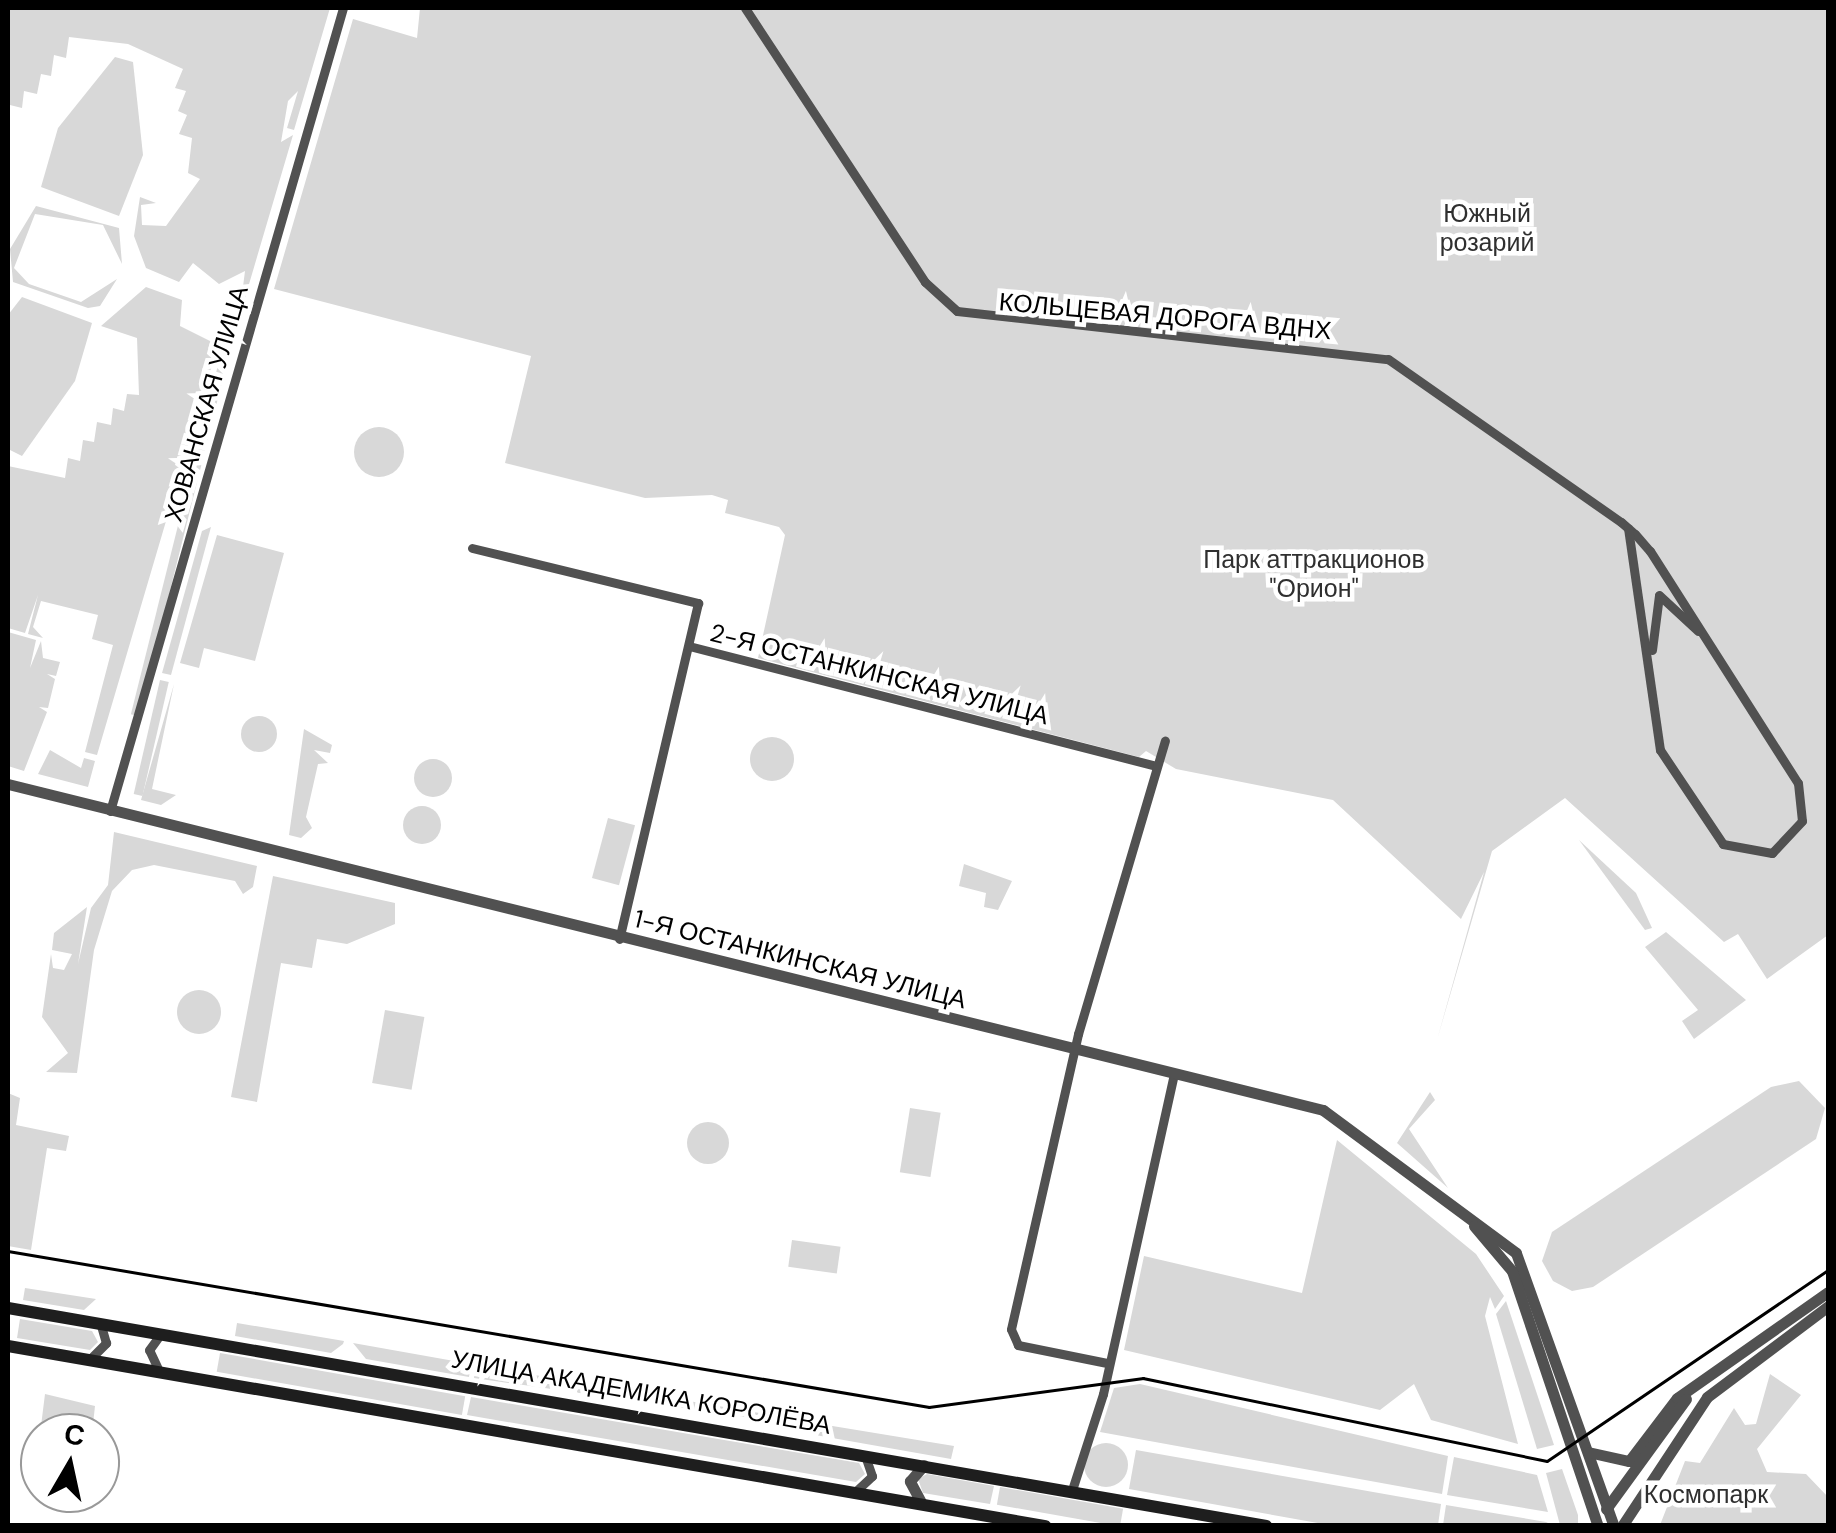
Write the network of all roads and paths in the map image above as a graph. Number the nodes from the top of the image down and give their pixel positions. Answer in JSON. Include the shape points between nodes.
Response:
{"nodes":[{"id":1,"x":343,"y":8,"type":"edge"},
{"id":2,"x":744,"y":8,"type":"edge"},
{"id":3,"x":1628,"y":528,"type":"junction"},
{"id":4,"x":472,"y":548,"type":"dead end"},
{"id":5,"x":1699,"y":631,"type":"junction"},
{"id":6,"x":689,"y":646,"type":"junction"},
{"id":7,"x":1651,"y":653,"type":"junction"},
{"id":8,"x":1165,"y":741,"type":"dead end"},
{"id":9,"x":1154,"y":765,"type":"junction"},
{"id":10,"x":8,"y":784,"type":"edge"},
{"id":11,"x":110,"y":812,"type":"junction"},
{"id":12,"x":619,"y":938,"type":"junction"},
{"id":13,"x":1074,"y":1050,"type":"junction"},
{"id":14,"x":1174,"y":1074,"type":"junction"},
{"id":15,"x":1464,"y":1216,"type":"junction"},
{"id":16,"x":1828,"y":1292,"type":"edge"},
{"id":17,"x":1828,"y":1306,"type":"edge"},
{"id":18,"x":8,"y":1308,"type":"edge"},
{"id":19,"x":91,"y":1322,"type":"junction"},
{"id":20,"x":168,"y":1335,"type":"junction"},
{"id":21,"x":8,"y":1346,"type":"edge"},
{"id":22,"x":87,"y":1360,"type":"junction"},
{"id":23,"x":1106,"y":1363,"type":"junction"},
{"id":24,"x":162,"y":1373,"type":"junction"},
{"id":25,"x":1698,"y":1384,"type":"junction"},
{"id":26,"x":1588,"y":1452,"type":"junction"},
{"id":27,"x":858,"y":1453,"type":"junction"},
{"id":28,"x":928,"y":1465,"type":"junction"},
{"id":29,"x":1072,"y":1490,"type":"junction"},
{"id":30,"x":854,"y":1491,"type":"junction"},
{"id":31,"x":922,"y":1504,"type":"junction"},
{"id":32,"x":1607,"y":1508,"type":"junction"},
{"id":33,"x":1012,"y":1522,"type":"edge"},
{"id":34,"x":1260,"y":1525,"type":"edge"},
{"id":35,"x":1597,"y":1525,"type":"edge"},
{"id":36,"x":1045,"y":1526,"type":"edge"},
{"id":37,"x":1614,"y":1526,"type":"edge"},
{"id":38,"x":1622,"y":1526,"type":"edge"}],
"edges":[{"from":1,"to":11,"type":"street","name":"ХОВАНСКАЯ УЛИЦА"},
{"from":2,"to":3,"type":"street","name":"КОЛЬЦЕВАЯ ДОРОГА ВДНХ","via":[[925,282],[957,312],[1388,359]]},
{"from":3,"to":5,"type":"street","name":"КОЛЬЦЕВАЯ ДОРОГА ВДНХ"},
{"from":3,"to":7,"type":"street","name":"КОЛЬЦЕВАЯ ДОРОГА ВДНХ"},
{"from":4,"to":6,"type":"street","name":"2-Я ОСТАНКИНСКАЯ УЛИЦА","via":[[698,603]]},
{"from":5,"to":7,"type":"street","via":[[1660,595]]},
{"from":5,"to":7,"type":"street","name":"КОЛЬЦЕВАЯ ДОРОГА ВДНХ","via":[[1802,792],[1798,830],[1772,853],[1723,844],[1665,761]]},
{"from":6,"to":9,"type":"street","name":"2-Я ОСТАНКИНСКАЯ УЛИЦА"},
{"from":6,"to":12,"type":"street"},
{"from":8,"to":9,"type":"street"},
{"from":9,"to":13,"type":"street"},
{"from":10,"to":11,"type":"street","name":"1-Я ОСТАНКИНСКАЯ УЛИЦА"},
{"from":11,"to":12,"type":"street","name":"1-Я ОСТАНКИНСКАЯ УЛИЦА"},
{"from":12,"to":13,"type":"street","name":"1-Я ОСТАНКИНСКАЯ УЛИЦА"},
{"from":13,"to":14,"type":"street","name":"1-Я ОСТАНКИНСКАЯ УЛИЦА"},
{"from":13,"to":23,"type":"street","via":[[1011,1328],[1018,1345]]},
{"from":14,"to":15,"type":"street","name":"1-Я ОСТАНКИНСКАЯ УЛИЦА","via":[[1339,1118]]},
{"from":14,"to":23,"type":"street"},
{"from":15,"to":26,"type":"street","name":"1-Я ОСТАНКИНСКАЯ УЛИЦА","via":[[1504,1240],[1529,1275]]},
{"from":15,"to":35,"type":"street","via":[[1512,1271]]},
{"from":16,"to":25,"type":"street"},
{"from":17,"to":38,"type":"street","via":[[1708,1396]]},
{"from":18,"to":19,"type":"main road","name":"УЛИЦА АКАДЕМИКА КОРОЛЁВА"},
{"from":19,"to":20,"type":"main road","name":"УЛИЦА АКАДЕМИКА КОРОЛЁВА"},
{"from":19,"to":22,"type":"street","via":[[106,1344]]},
{"from":20,"to":24,"type":"street","via":[[149,1350]]},
{"from":20,"to":27,"type":"main road","name":"УЛИЦА АКАДЕМИКА КОРОЛЁВА"},
{"from":21,"to":22,"type":"main road"},
{"from":22,"to":24,"type":"main road"},
{"from":23,"to":29,"type":"street"},
{"from":24,"to":30,"type":"main road"},
{"from":25,"to":26,"type":"street","via":[[1629,1461]]},
{"from":25,"to":32,"type":"street"},
{"from":26,"to":32,"type":"street"},
{"from":27,"to":28,"type":"main road","name":"УЛИЦА АКАДЕМИКА КОРОЛЁВА"},
{"from":27,"to":30,"type":"street","via":[[872,1476]]},
{"from":28,"to":29,"type":"main road","name":"УЛИЦА АКАДЕМИКА КОРОЛЁВА"},
{"from":28,"to":31,"type":"street","via":[[910,1481]]},
{"from":29,"to":34,"type":"main road","name":"УЛИЦА АКАДЕМИКА КОРОЛЁВА"},
{"from":30,"to":31,"type":"main road"},
{"from":31,"to":33,"type":"main road"},
{"from":32,"to":35,"type":"street"},
{"from":32,"to":37,"type":"street"},
{"from":33,"to":36,"type":"main road"}]}
